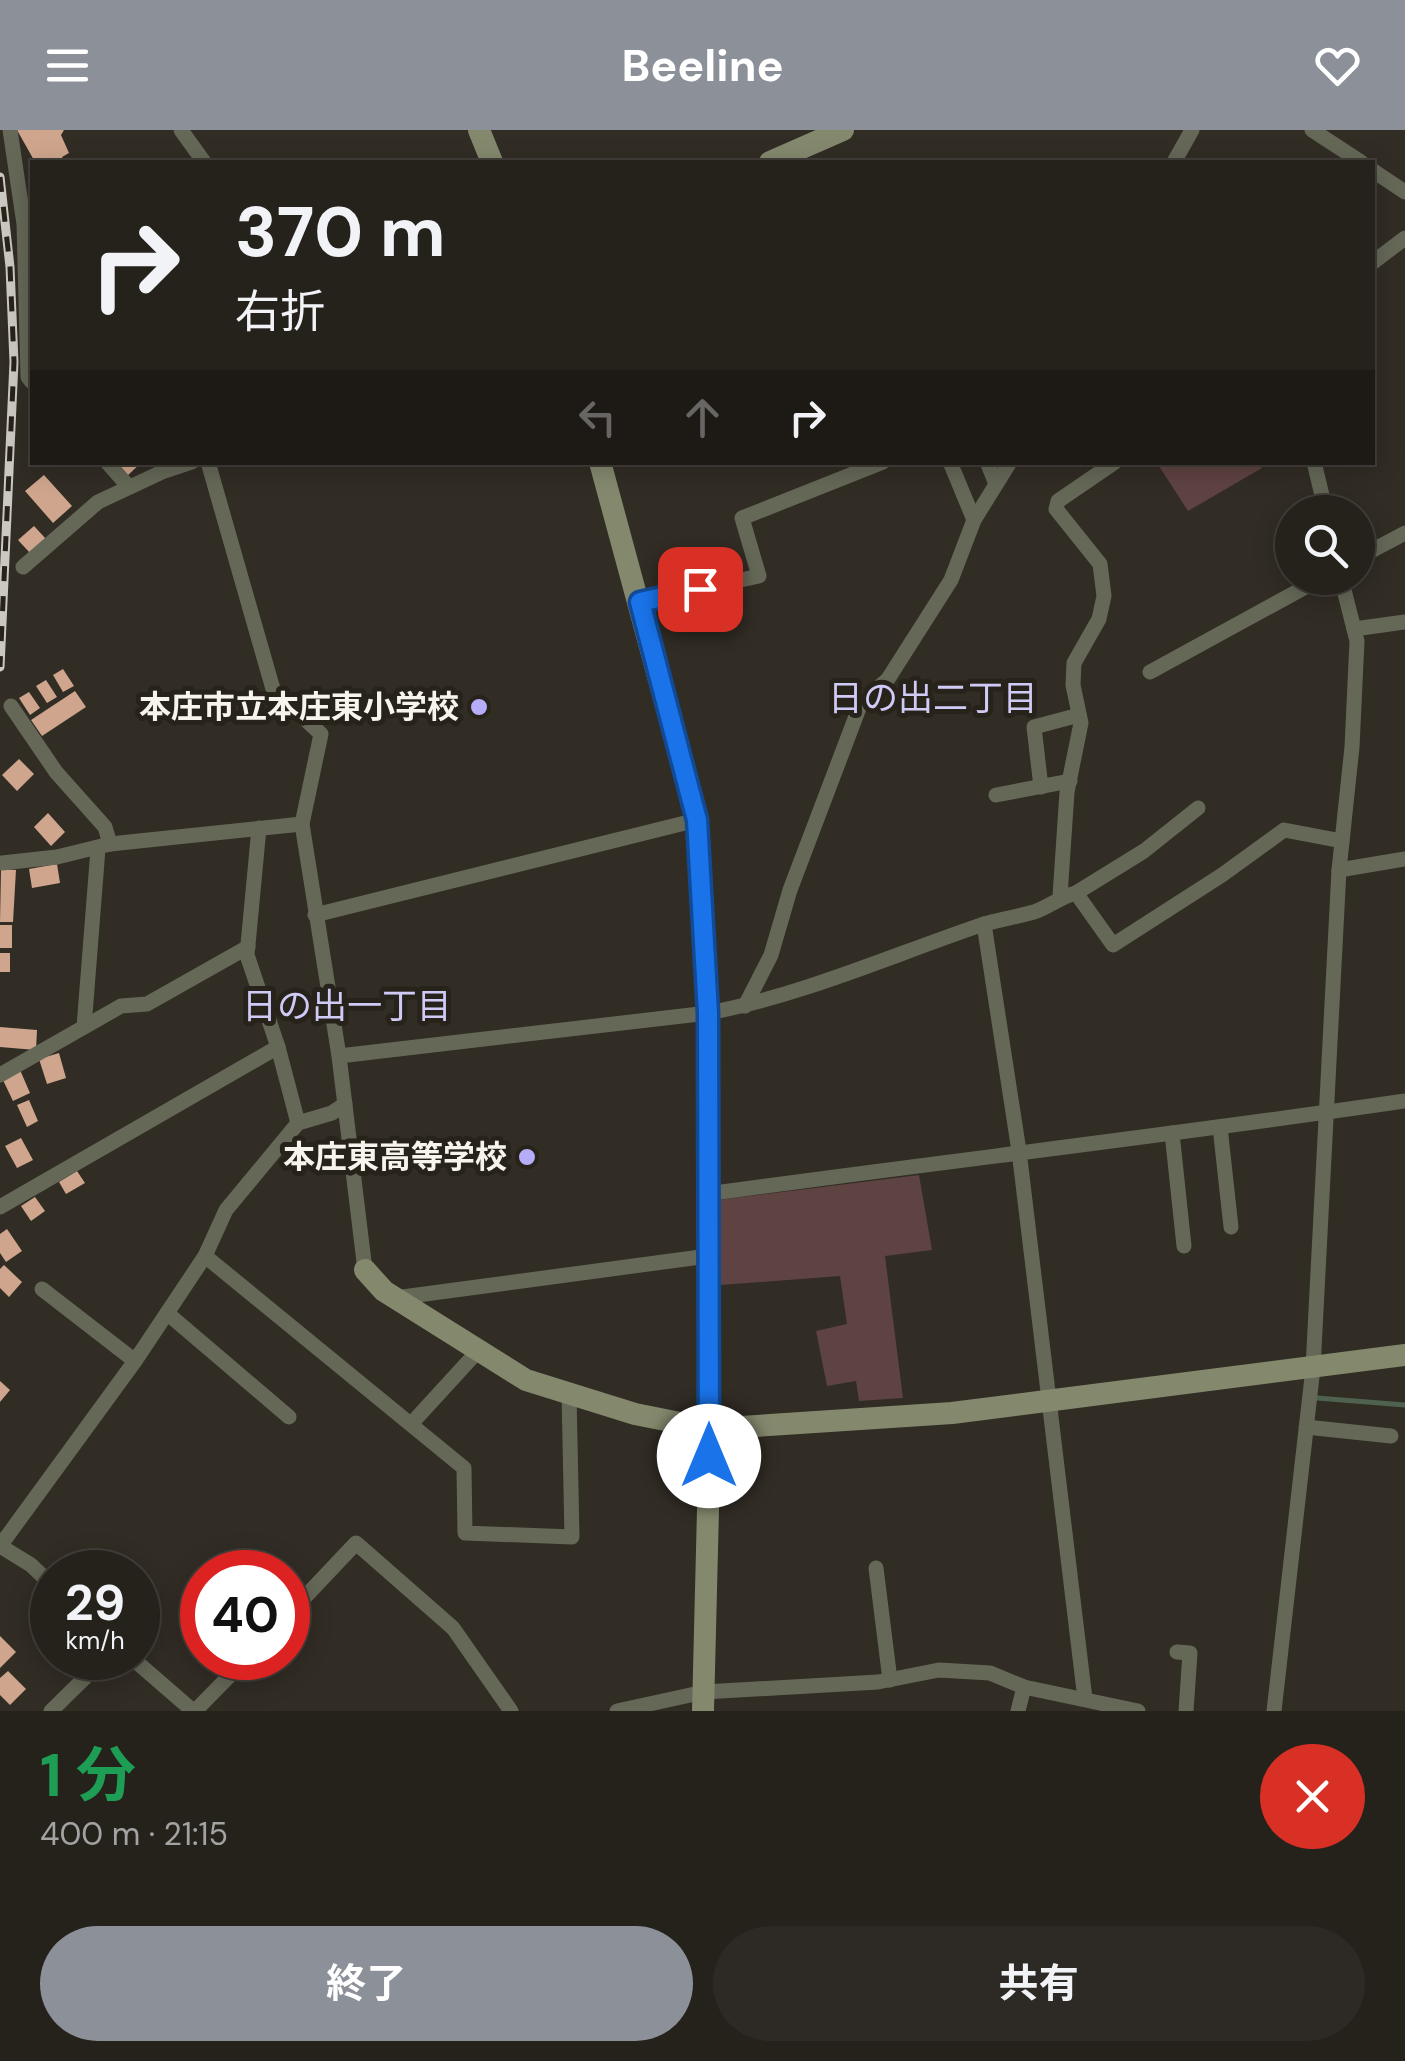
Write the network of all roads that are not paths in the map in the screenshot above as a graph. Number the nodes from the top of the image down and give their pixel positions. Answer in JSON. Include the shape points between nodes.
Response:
{"nodes":[{"id":1,"x":10,"y":130,"type":"edge"},
{"id":2,"x":181,"y":130,"type":"edge"},
{"id":3,"x":479,"y":130,"type":"edge"},
{"id":4,"x":1192,"y":130,"type":"edge"},
{"id":5,"x":1312,"y":130,"type":"edge"},
{"id":6,"x":835,"y":132,"type":"edge"},
{"id":7,"x":203,"y":160,"type":"edge"},
{"id":8,"x":491,"y":160,"type":"edge"},
{"id":9,"x":774,"y":160,"type":"edge"},
{"id":10,"x":1175,"y":160,"type":"edge"},
{"id":11,"x":1358,"y":160,"type":"edge"},
{"id":12,"x":1375,"y":172,"type":"edge"},
{"id":13,"x":1405,"y":192,"type":"edge"},
{"id":14,"x":1405,"y":238,"type":"edge"},
{"id":15,"x":1375,"y":261,"type":"edge"},
{"id":16,"x":30,"y":380,"type":"edge"},
{"id":17,"x":109,"y":465,"type":"edge"},
{"id":18,"x":184,"y":465,"type":"edge"},
{"id":19,"x":209,"y":465,"type":"edge"},
{"id":20,"x":601,"y":465,"type":"edge"},
{"id":21,"x":875,"y":465,"type":"edge"},
{"id":22,"x":951,"y":465,"type":"edge"},
{"id":23,"x":988,"y":465,"type":"edge"},
{"id":24,"x":1008,"y":465,"type":"edge"},
{"id":25,"x":1112,"y":465,"type":"edge"},
{"id":26,"x":1315,"y":465,"type":"edge"},
{"id":27,"x":996,"y":484,"type":"junction"},
{"id":28,"x":128,"y":486,"type":"junction"},
{"id":29,"x":1322,"y":495,"type":"edge"},
{"id":30,"x":974,"y":520,"type":"junction"},
{"id":31,"x":1405,"y":532,"type":"edge"},
{"id":32,"x":1375,"y":549,"type":"edge"},
{"id":33,"x":22,"y":567,"type":"dead end"},
{"id":34,"x":1291,"y":595,"type":"edge"},
{"id":35,"x":1345,"y":595,"type":"edge"},
{"id":36,"x":640,"y":602,"type":"junction"},
{"id":37,"x":1405,"y":622,"type":"edge"},
{"id":38,"x":1354,"y":629,"type":"junction"},
{"id":39,"x":1150,"y":672,"type":"dead end"},
{"id":40,"x":11,"y":706,"type":"dead end"},
{"id":41,"x":1079,"y":714,"type":"junction"},
{"id":42,"x":1070,"y":781,"type":"junction"},
{"id":43,"x":1041,"y":787,"type":"junction"},
{"id":44,"x":996,"y":795,"type":"dead end"},
{"id":45,"x":1198,"y":808,"type":"dead end"},
{"id":46,"x":697,"y":820,"type":"junction"},
{"id":47,"x":302,"y":824,"type":"junction"},
{"id":48,"x":259,"y":828,"type":"junction"},
{"id":49,"x":1342,"y":840,"type":"junction"},
{"id":50,"x":104,"y":847,"type":"junction"},
{"id":51,"x":1405,"y":859,"type":"edge"},
{"id":52,"x":2,"y":863,"type":"dead end"},
{"id":53,"x":1339,"y":870,"type":"junction"},
{"id":54,"x":1068,"y":895,"type":"junction"},
{"id":55,"x":315,"y":915,"type":"junction"},
{"id":56,"x":984,"y":924,"type":"junction"},
{"id":57,"x":248,"y":948,"type":"junction"},
{"id":58,"x":746,"y":1006,"type":"junction"},
{"id":59,"x":708,"y":1013,"type":"junction"},
{"id":60,"x":84,"y":1028,"type":"junction"},
{"id":61,"x":278,"y":1047,"type":"junction"},
{"id":62,"x":339,"y":1056,"type":"junction"},
{"id":63,"x":0,"y":1075,"type":"edge"},
{"id":64,"x":1405,"y":1101,"type":"edge"},
{"id":65,"x":345,"y":1104,"type":"junction"},
{"id":66,"x":1327,"y":1114,"type":"junction"},
{"id":67,"x":298,"y":1123,"type":"junction"},
{"id":68,"x":1220,"y":1127,"type":"junction"},
{"id":69,"x":1172,"y":1133,"type":"junction"},
{"id":70,"x":1018,"y":1151,"type":"junction"},
{"id":71,"x":707,"y":1194,"type":"junction"},
{"id":72,"x":0,"y":1207,"type":"edge"},
{"id":73,"x":1231,"y":1227,"type":"dead end"},
{"id":74,"x":1184,"y":1246,"type":"dead end"},
{"id":75,"x":205,"y":1256,"type":"junction"},
{"id":76,"x":708,"y":1256,"type":"junction"},
{"id":77,"x":365,"y":1270,"type":"joint"},
{"id":78,"x":42,"y":1288,"type":"dead end"},
{"id":79,"x":394,"y":1298,"type":"junction"},
{"id":80,"x":167,"y":1312,"type":"junction"},
{"id":81,"x":477,"y":1352,"type":"junction"},
{"id":82,"x":1405,"y":1355,"type":"edge"},
{"id":83,"x":134,"y":1361,"type":"junction"},
{"id":84,"x":1313,"y":1368,"type":"junction"},
{"id":85,"x":570,"y":1394,"type":"junction"},
{"id":86,"x":1050,"y":1399,"type":"junction"},
{"id":87,"x":289,"y":1417,"type":"dead end"},
{"id":88,"x":412,"y":1423,"type":"junction"},
{"id":89,"x":1306,"y":1428,"type":"junction"},
{"id":90,"x":710,"y":1429,"type":"junction"},
{"id":91,"x":1391,"y":1436,"type":"dead end"},
{"id":92,"x":0,"y":1546,"type":"edge"},
{"id":93,"x":30,"y":1564,"type":"edge"},
{"id":94,"x":876,"y":1568,"type":"dead end"},
{"id":95,"x":310,"y":1592,"type":"edge"},
{"id":96,"x":1176,"y":1652,"type":"dead end"},
{"id":97,"x":83,"y":1680,"type":"edge"},
{"id":98,"x":158,"y":1680,"type":"edge"},
{"id":99,"x":225,"y":1680,"type":"edge"},
{"id":100,"x":890,"y":1680,"type":"junction"},
{"id":101,"x":1024,"y":1687,"type":"junction"},
{"id":102,"x":1085,"y":1699,"type":"junction"},
{"id":103,"x":704,"y":1702,"type":"edge"},
{"id":104,"x":51,"y":1711,"type":"edge"},
{"id":105,"x":194,"y":1711,"type":"edge"},
{"id":106,"x":511,"y":1711,"type":"edge"},
{"id":107,"x":617,"y":1711,"type":"edge"},
{"id":108,"x":1018,"y":1711,"type":"edge"},
{"id":109,"x":1138,"y":1711,"type":"edge"},
{"id":110,"x":1186,"y":1711,"type":"edge"},
{"id":111,"x":1274,"y":1711,"type":"edge"}],
"edges":[{"from":1,"to":16,"type":"street","via":[[24,224]]},
{"from":2,"to":7,"type":"street"},
{"from":3,"to":8,"type":"street"},
{"from":4,"to":10,"type":"street"},
{"from":5,"to":11,"type":"street"},
{"from":6,"to":9,"type":"street"},
{"from":12,"to":13,"type":"street"},
{"from":14,"to":15,"type":"street"},
{"from":17,"to":28,"type":"street"},
{"from":18,"to":28,"type":"street"},
{"from":19,"to":47,"type":"street","via":[[274,689],[321,734]]},
{"from":20,"to":36,"type":"street"},
{"from":21,"to":36,"type":"street","via":[[742,518],[760,576]]},
{"from":22,"to":30,"type":"street"},
{"from":23,"to":27,"type":"street"},
{"from":24,"to":27,"type":"street"},
{"from":25,"to":41,"type":"street","via":[[1058,501],[1056,509],[1100,564],[1102,578],[1099,619],[1074,663]]},
{"from":26,"to":29,"type":"street"},
{"from":27,"to":30,"type":"street"},
{"from":28,"to":33,"type":"street","via":[[98,502]]},
{"from":30,"to":58,"type":"street","via":[[951,580],[888,680],[862,704],[771,956]]},
{"from":31,"to":32,"type":"street"},
{"from":34,"to":39,"type":"street"},
{"from":35,"to":38,"type":"street"},
{"from":36,"to":46,"type":"street"},
{"from":37,"to":38,"type":"street"},
{"from":38,"to":49,"type":"street"},
{"from":40,"to":50,"type":"street","via":[[105,827]]},
{"from":41,"to":42,"type":"street"},
{"from":41,"to":43,"type":"street","via":[[1034,728]]},
{"from":42,"to":43,"type":"street"},
{"from":42,"to":54,"type":"street"},
{"from":43,"to":44,"type":"street"},
{"from":45,"to":54,"type":"street","via":[[1144,851]]},
{"from":46,"to":55,"type":"street"},
{"from":46,"to":59,"type":"street"},
{"from":47,"to":48,"type":"street"},
{"from":47,"to":55,"type":"street"},
{"from":48,"to":50,"type":"street"},
{"from":48,"to":57,"type":"street"},
{"from":49,"to":53,"type":"street"},
{"from":49,"to":54,"type":"street","via":[[1284,830],[1114,945]]},
{"from":50,"to":52,"type":"street"},
{"from":50,"to":60,"type":"street"},
{"from":51,"to":53,"type":"street"},
{"from":53,"to":66,"type":"street"},
{"from":54,"to":56,"type":"street"},
{"from":55,"to":62,"type":"street"},
{"from":56,"to":58,"type":"street"},
{"from":56,"to":70,"type":"street"},
{"from":57,"to":60,"type":"street","via":[[146,1004],[121,1006]]},
{"from":57,"to":61,"type":"street"},
{"from":58,"to":59,"type":"street"},
{"from":59,"to":62,"type":"street"},
{"from":59,"to":71,"type":"street"},
{"from":60,"to":63,"type":"street"},
{"from":61,"to":67,"type":"street"},
{"from":61,"to":72,"type":"street"},
{"from":62,"to":65,"type":"street"},
{"from":64,"to":66,"type":"street"},
{"from":65,"to":67,"type":"street"},
{"from":65,"to":77,"type":"street"},
{"from":66,"to":68,"type":"street"},
{"from":66,"to":84,"type":"street"},
{"from":67,"to":75,"type":"street","via":[[226,1210]]},
{"from":68,"to":69,"type":"street"},
{"from":68,"to":73,"type":"street"},
{"from":69,"to":70,"type":"street"},
{"from":69,"to":74,"type":"street"},
{"from":70,"to":71,"type":"street"},
{"from":70,"to":86,"type":"street"},
{"from":71,"to":76,"type":"street"},
{"from":75,"to":80,"type":"street"},
{"from":75,"to":88,"type":"street"},
{"from":76,"to":79,"type":"street"},
{"from":76,"to":90,"type":"street"},
{"from":77,"to":79,"type":"street"},
{"from":78,"to":83,"type":"street"},
{"from":79,"to":81,"type":"street"},
{"from":80,"to":83,"type":"street"},
{"from":80,"to":87,"type":"street"},
{"from":81,"to":85,"type":"street","via":[[526,1380]]},
{"from":81,"to":88,"type":"street"},
{"from":82,"to":84,"type":"street"},
{"from":83,"to":92,"type":"street"},
{"from":84,"to":86,"type":"street"},
{"from":84,"to":89,"type":"street"},
{"from":85,"to":88,"type":"street","via":[[572,1537],[465,1533],[464,1468]]},
{"from":85,"to":90,"type":"street"},
{"from":86,"to":90,"type":"street","via":[[952,1413]]},
{"from":86,"to":102,"type":"street"},
{"from":89,"to":91,"type":"street"},
{"from":89,"to":111,"type":"street"},
{"from":90,"to":103,"type":"street"},
{"from":92,"to":93,"type":"street"},
{"from":94,"to":100,"type":"street"},
{"from":95,"to":106,"type":"street","via":[[356,1544],[454,1628]]},
{"from":96,"to":110,"type":"street","via":[[1190,1653]]},
{"from":97,"to":104,"type":"street"},
{"from":98,"to":105,"type":"street"},
{"from":99,"to":105,"type":"street"},
{"from":100,"to":101,"type":"street","via":[[940,1670],[990,1672]]},
{"from":100,"to":103,"type":"street"},
{"from":101,"to":102,"type":"street"},
{"from":101,"to":108,"type":"street"},
{"from":102,"to":109,"type":"street"},
{"from":103,"to":107,"type":"street"}]}
